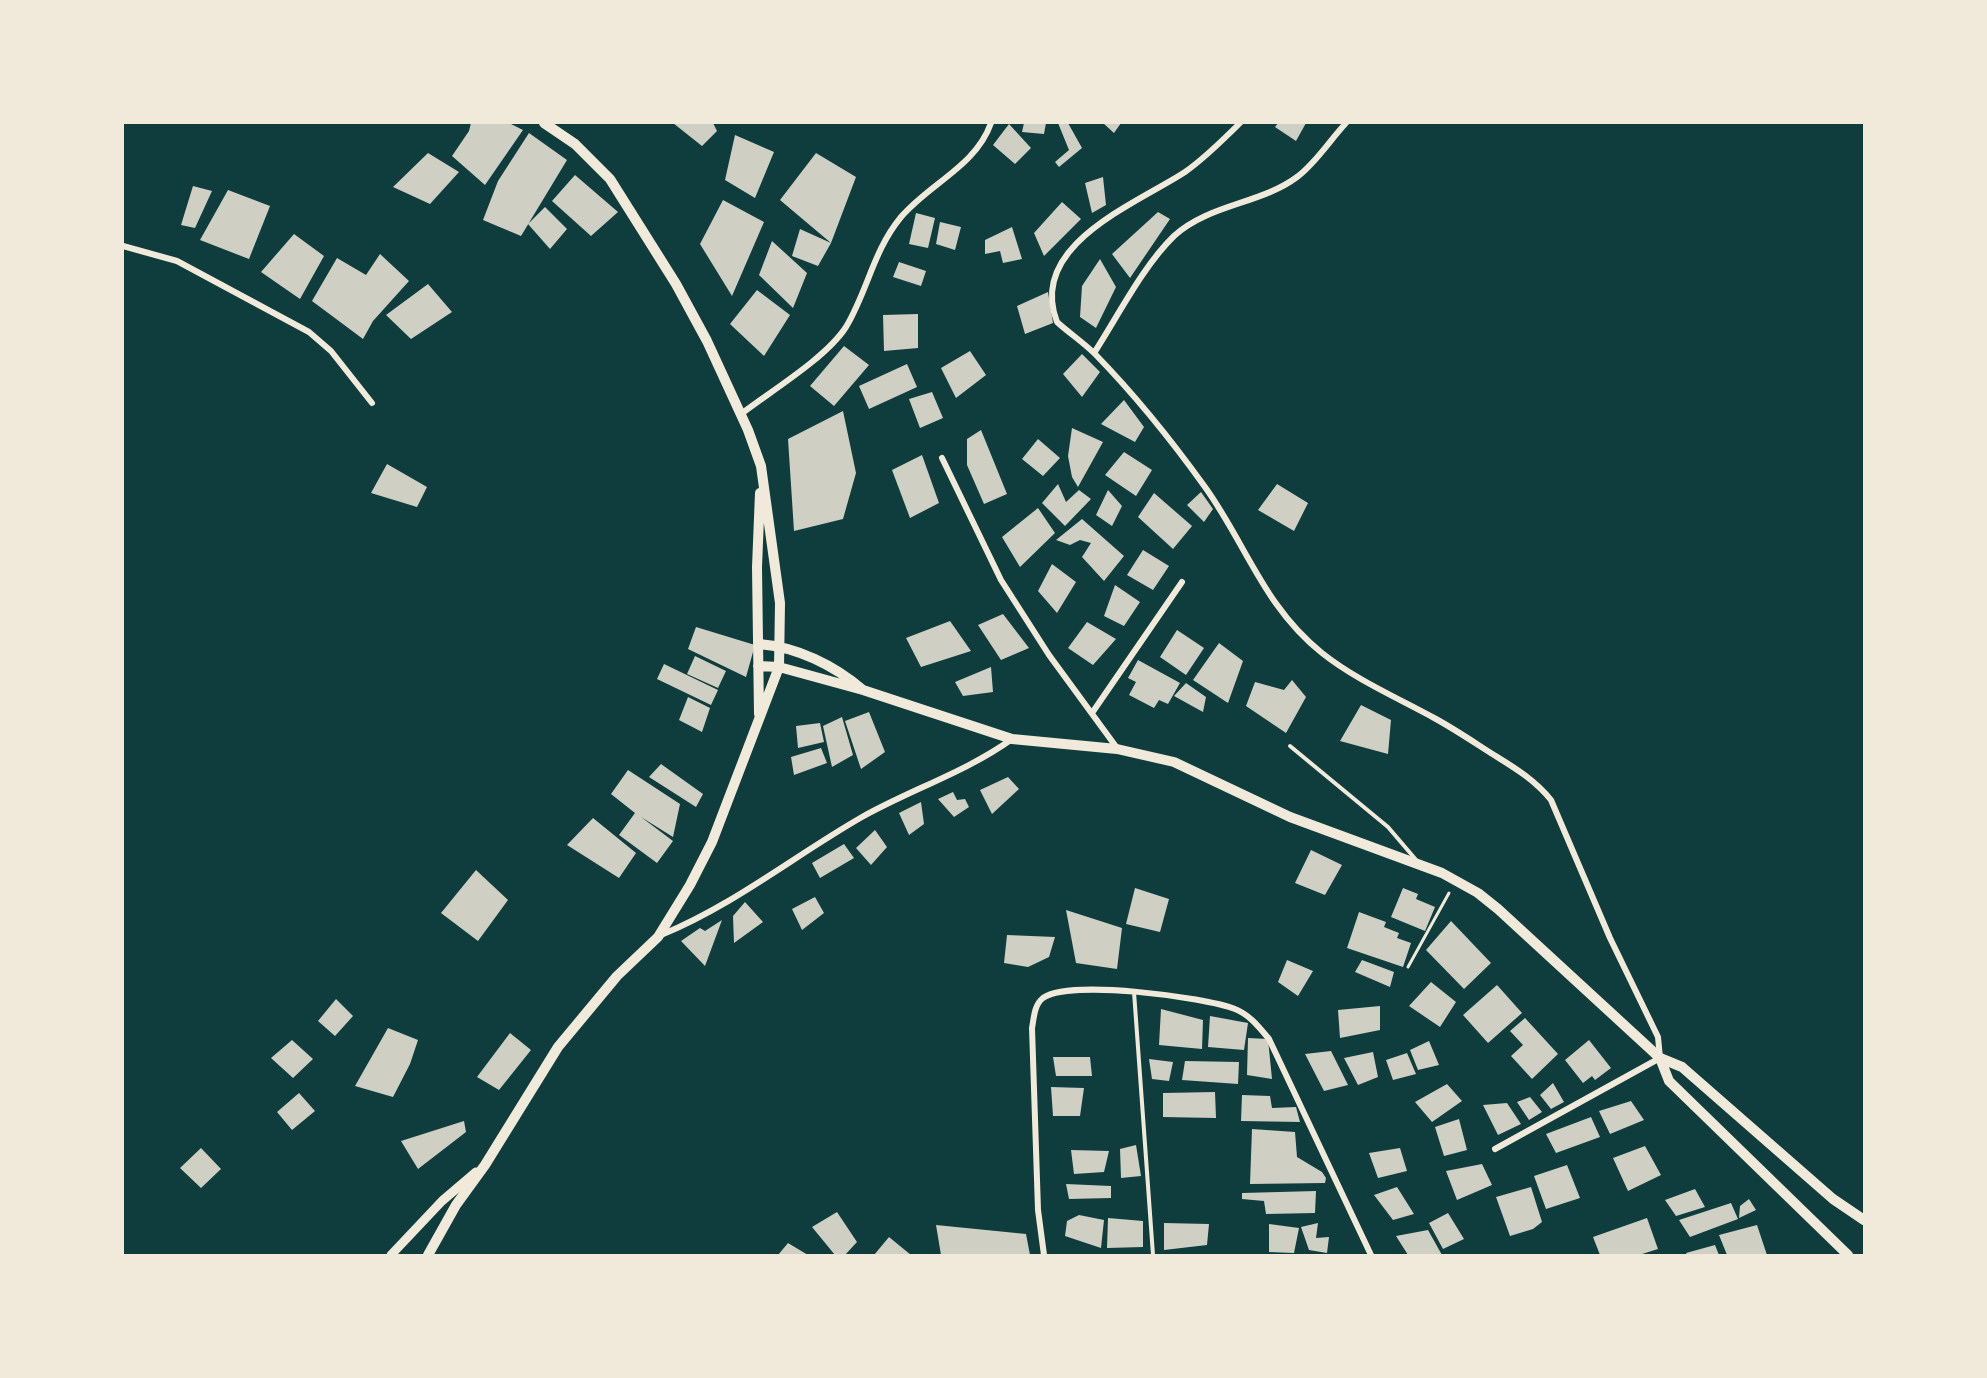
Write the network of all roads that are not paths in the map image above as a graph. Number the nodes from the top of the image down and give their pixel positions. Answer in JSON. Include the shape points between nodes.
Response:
{"nodes":[{"id":1,"x":544,"y":123,"type":"edge"},
{"id":2,"x":991,"y":123,"type":"edge"},
{"id":3,"x":1240,"y":123,"type":"edge"},
{"id":4,"x":1346,"y":123,"type":"edge"},
{"id":5,"x":123,"y":246,"type":"edge"},
{"id":6,"x":1094,"y":353,"type":"junction"},
{"id":7,"x":372,"y":403,"type":"dead end"},
{"id":8,"x":740,"y":415,"type":"junction"},
{"id":9,"x":942,"y":458,"type":"dead end"},
{"id":10,"x":761,"y":466,"type":"junction"},
{"id":11,"x":1182,"y":582,"type":"dead end"},
{"id":12,"x":759,"y":644,"type":"junction"},
{"id":13,"x":781,"y":646,"type":"junction"},
{"id":14,"x":758,"y":666,"type":"junction"},
{"id":15,"x":779,"y":667,"type":"junction"},
{"id":16,"x":863,"y":690,"type":"junction"},
{"id":17,"x":1092,"y":712,"type":"junction"},
{"id":18,"x":759,"y":715,"type":"junction"},
{"id":19,"x":1012,"y":739,"type":"junction"},
{"id":20,"x":1290,"y":746,"type":"dead end"},
{"id":21,"x":1117,"y":749,"type":"junction"},
{"id":22,"x":1417,"y":861,"type":"junction"},
{"id":23,"x":657,"y":937,"type":"junction"},
{"id":24,"x":1134,"y":992,"type":"junction"},
{"id":25,"x":1660,"y":1058,"type":"junction"},
{"id":26,"x":1495,"y":1149,"type":"dead end"},
{"id":27,"x":485,"y":1165,"type":"junction"},
{"id":28,"x":1864,"y":1220,"type":"edge"},
{"id":29,"x":391,"y":1255,"type":"edge"},
{"id":30,"x":428,"y":1255,"type":"edge"},
{"id":31,"x":1044,"y":1255,"type":"edge"},
{"id":32,"x":1153,"y":1255,"type":"edge"},
{"id":33,"x":1371,"y":1255,"type":"edge"},
{"id":34,"x":1848,"y":1255,"type":"edge"}],
"edges":[{"from":1,"to":8,"type":"main road","via":[[575,144],[610,179],[676,284]]},
{"from":2,"to":8,"type":"street","via":[[975,154],[915,203],[885,240],[845,329],[826,350]]},
{"from":3,"to":6,"type":"street","via":[[1187,170],[1096,227],[1062,259],[1053,290],[1054,314],[1057,322]]},
{"from":4,"to":6,"type":"street","via":[[1298,177],[1205,216],[1174,237]]},
{"from":5,"to":7,"type":"street","via":[[177,261],[309,332],[331,351]]},
{"from":6,"to":25,"type":"street","via":[[1206,488],[1244,556],[1293,626],[1322,654],[1439,720],[1531,778],[1542,789],[1557,813],[1610,938],[1658,1037]]},
{"from":8,"to":10,"type":"main road"},
{"from":9,"to":17,"type":"street","via":[[1001,580],[1049,655]]},
{"from":10,"to":12,"type":"main road"},
{"from":10,"to":13,"type":"main road","via":[[780,603]]},
{"from":11,"to":17,"type":"street"},
{"from":12,"to":13,"type":"main road"},
{"from":12,"to":14,"type":"main road"},
{"from":13,"to":15,"type":"main road"},
{"from":13,"to":16,"type":"main road","via":[[831,667]]},
{"from":14,"to":15,"type":"main road"},
{"from":14,"to":18,"type":"main road"},
{"from":15,"to":16,"type":"main road"},
{"from":15,"to":18,"type":"main road"},
{"from":16,"to":19,"type":"main road"},
{"from":17,"to":21,"type":"street"},
{"from":18,"to":23,"type":"main road","via":[[711,842]]},
{"from":19,"to":21,"type":"main road"},
{"from":19,"to":23,"type":"street","via":[[963,770],[863,817],[700,919]]},
{"from":20,"to":22,"type":"lane","via":[[1380,820]]},
{"from":21,"to":22,"type":"main road","via":[[1174,762],[1290,817]]},
{"from":22,"to":25,"type":"main road","via":[[1478,893],[1498,909]]},
{"from":23,"to":27,"type":"main road","via":[[617,976],[558,1047]]},
{"from":24,"to":31,"type":"street","via":[[1056,992],[1043,998],[1035,1011],[1032,1028],[1038,1210]]},
{"from":24,"to":32,"type":"lane"},
{"from":24,"to":33,"type":"street","via":[[1220,1004],[1244,1014],[1261,1029]]},
{"from":25,"to":26,"type":"street"},
{"from":25,"to":28,"type":"main road","via":[[1682,1067],[1833,1198]]},
{"from":25,"to":34,"type":"main road","via":[[1669,1081]]},
{"from":27,"to":29,"type":"street","via":[[442,1201]]},
{"from":27,"to":30,"type":"main road","via":[[456,1205]]}]}
